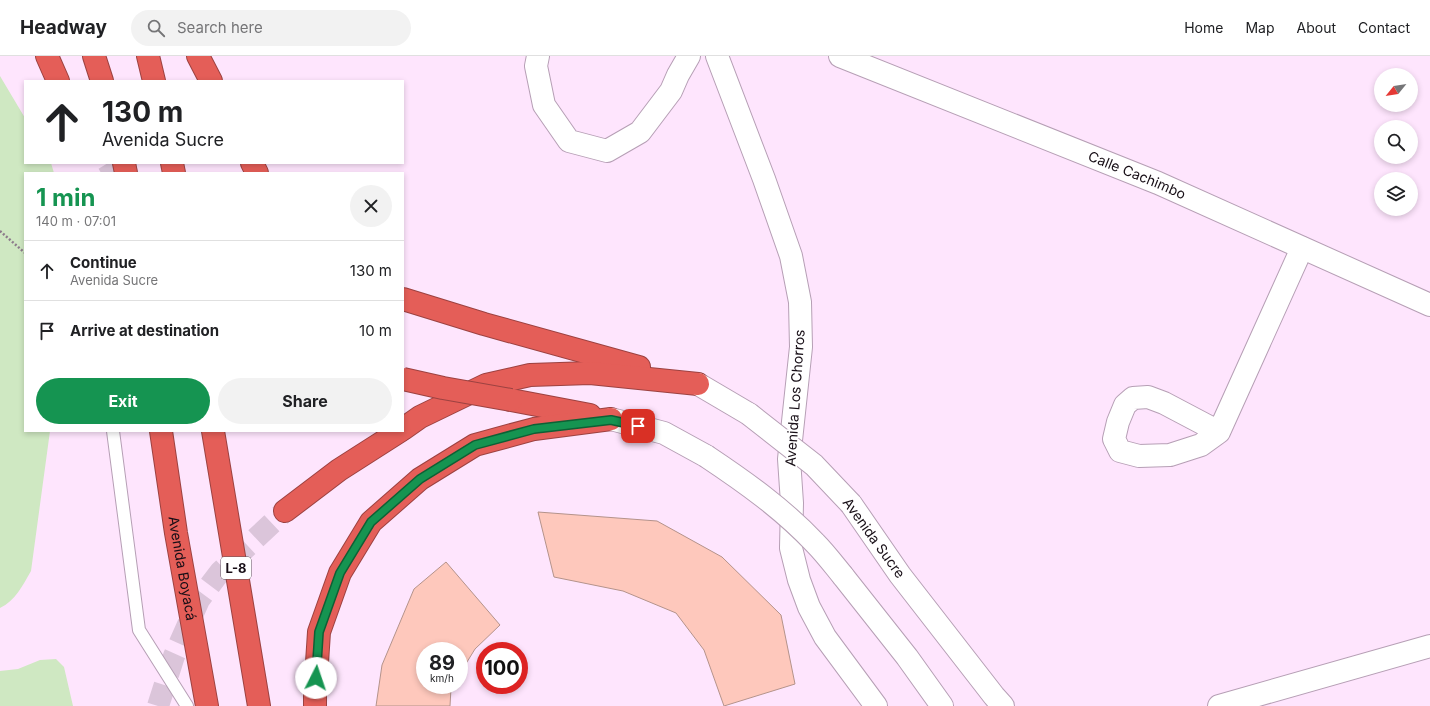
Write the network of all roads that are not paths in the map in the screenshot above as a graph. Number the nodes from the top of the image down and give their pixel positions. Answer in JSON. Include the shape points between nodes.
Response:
{"nodes":[{"id":1,"x":47,"y":56,"type":"edge"},
{"id":2,"x":94,"y":56,"type":"edge"},
{"id":3,"x":148,"y":56,"type":"edge"},
{"id":4,"x":198,"y":56,"type":"edge"},
{"id":5,"x":538,"y":56,"type":"edge"},
{"id":6,"x":689,"y":56,"type":"edge"},
{"id":7,"x":717,"y":56,"type":"edge"},
{"id":8,"x":840,"y":56,"type":"edge"},
{"id":9,"x":58,"y":80,"type":"edge"},
{"id":10,"x":102,"y":80,"type":"edge"},
{"id":11,"x":154,"y":80,"type":"edge"},
{"id":12,"x":210,"y":80,"type":"edge"},
{"id":13,"x":1302,"y":248,"type":"junction"},
{"id":14,"x":404,"y":299,"type":"edge"},
{"id":15,"x":1430,"y":305,"type":"edge"},
{"id":16,"x":404,"y":379,"type":"edge"},
{"id":17,"x":698,"y":384,"type":"junction"},
{"id":18,"x":611,"y":420,"type":"junction"},
{"id":19,"x":404,"y":428,"type":"edge"},
{"id":20,"x":113,"y":432,"type":"edge"},
{"id":21,"x":162,"y":432,"type":"edge"},
{"id":22,"x":213,"y":432,"type":"edge"},
{"id":23,"x":398,"y":432,"type":"edge"},
{"id":24,"x":1219,"y":432,"type":"dead end"},
{"id":25,"x":285,"y":511,"type":"tunnel mouth"},
{"id":26,"x":1430,"y":646,"type":"edge"},
{"id":27,"x":872,"y":705,"type":"edge"},
{"id":28,"x":187,"y":706,"type":"edge"},
{"id":29,"x":207,"y":706,"type":"edge"},
{"id":30,"x":259,"y":706,"type":"edge"},
{"id":31,"x":315,"y":706,"type":"edge"},
{"id":32,"x":942,"y":706,"type":"edge"},
{"id":33,"x":1003,"y":706,"type":"edge"},
{"id":34,"x":1219,"y":706,"type":"edge"}],
"edges":[{"from":1,"to":9,"type":"highway"},
{"from":2,"to":10,"type":"highway"},
{"from":3,"to":11,"type":"highway"},
{"from":4,"to":12,"type":"highway"},
{"from":5,"to":6,"type":"street","via":[[536,66],[544,104],[569,141],[607,151],[640,132],[671,91]]},
{"from":7,"to":27,"type":"street","name":"Avenida Los Chorros","via":[[791,256],[800,302],[801,347],[789,459],[792,503],[791,548],[809,607],[825,637]]},
{"from":8,"to":13,"type":"street","name":"Calle Cachimbo","via":[[1158,183]]},
{"from":13,"to":15,"type":"street","name":"Calle Cachimbo"},
{"from":13,"to":24,"type":"street"},
{"from":14,"to":17,"type":"highway"},
{"from":16,"to":18,"type":"highway","bridge":true},
{"from":17,"to":19,"type":"highway","via":[[590,373],[530,375],[486,385],[420,417]]},
{"from":17,"to":33,"type":"street","name":"Avenida Sucre","bridge":true,"via":[[749,414],[814,465],[851,504],[900,575]]},
{"from":18,"to":31,"type":"highway","via":[[534,429],[475,445],[420,479],[371,522],[340,573],[319,632]]},
{"from":18,"to":32,"type":"street","bridge":true,"via":[[664,433],[706,456],[773,504],[816,543]]},
{"from":20,"to":28,"type":"lane","via":[[139,630]]},
{"from":21,"to":29,"type":"highway","name":"Avenida Boyacá","via":[[176,533]]},
{"from":22,"to":30,"type":"highway","number":"L-8"},
{"from":23,"to":25,"type":"highway","via":[[339,470]]},
{"from":26,"to":34,"type":"street"}]}
